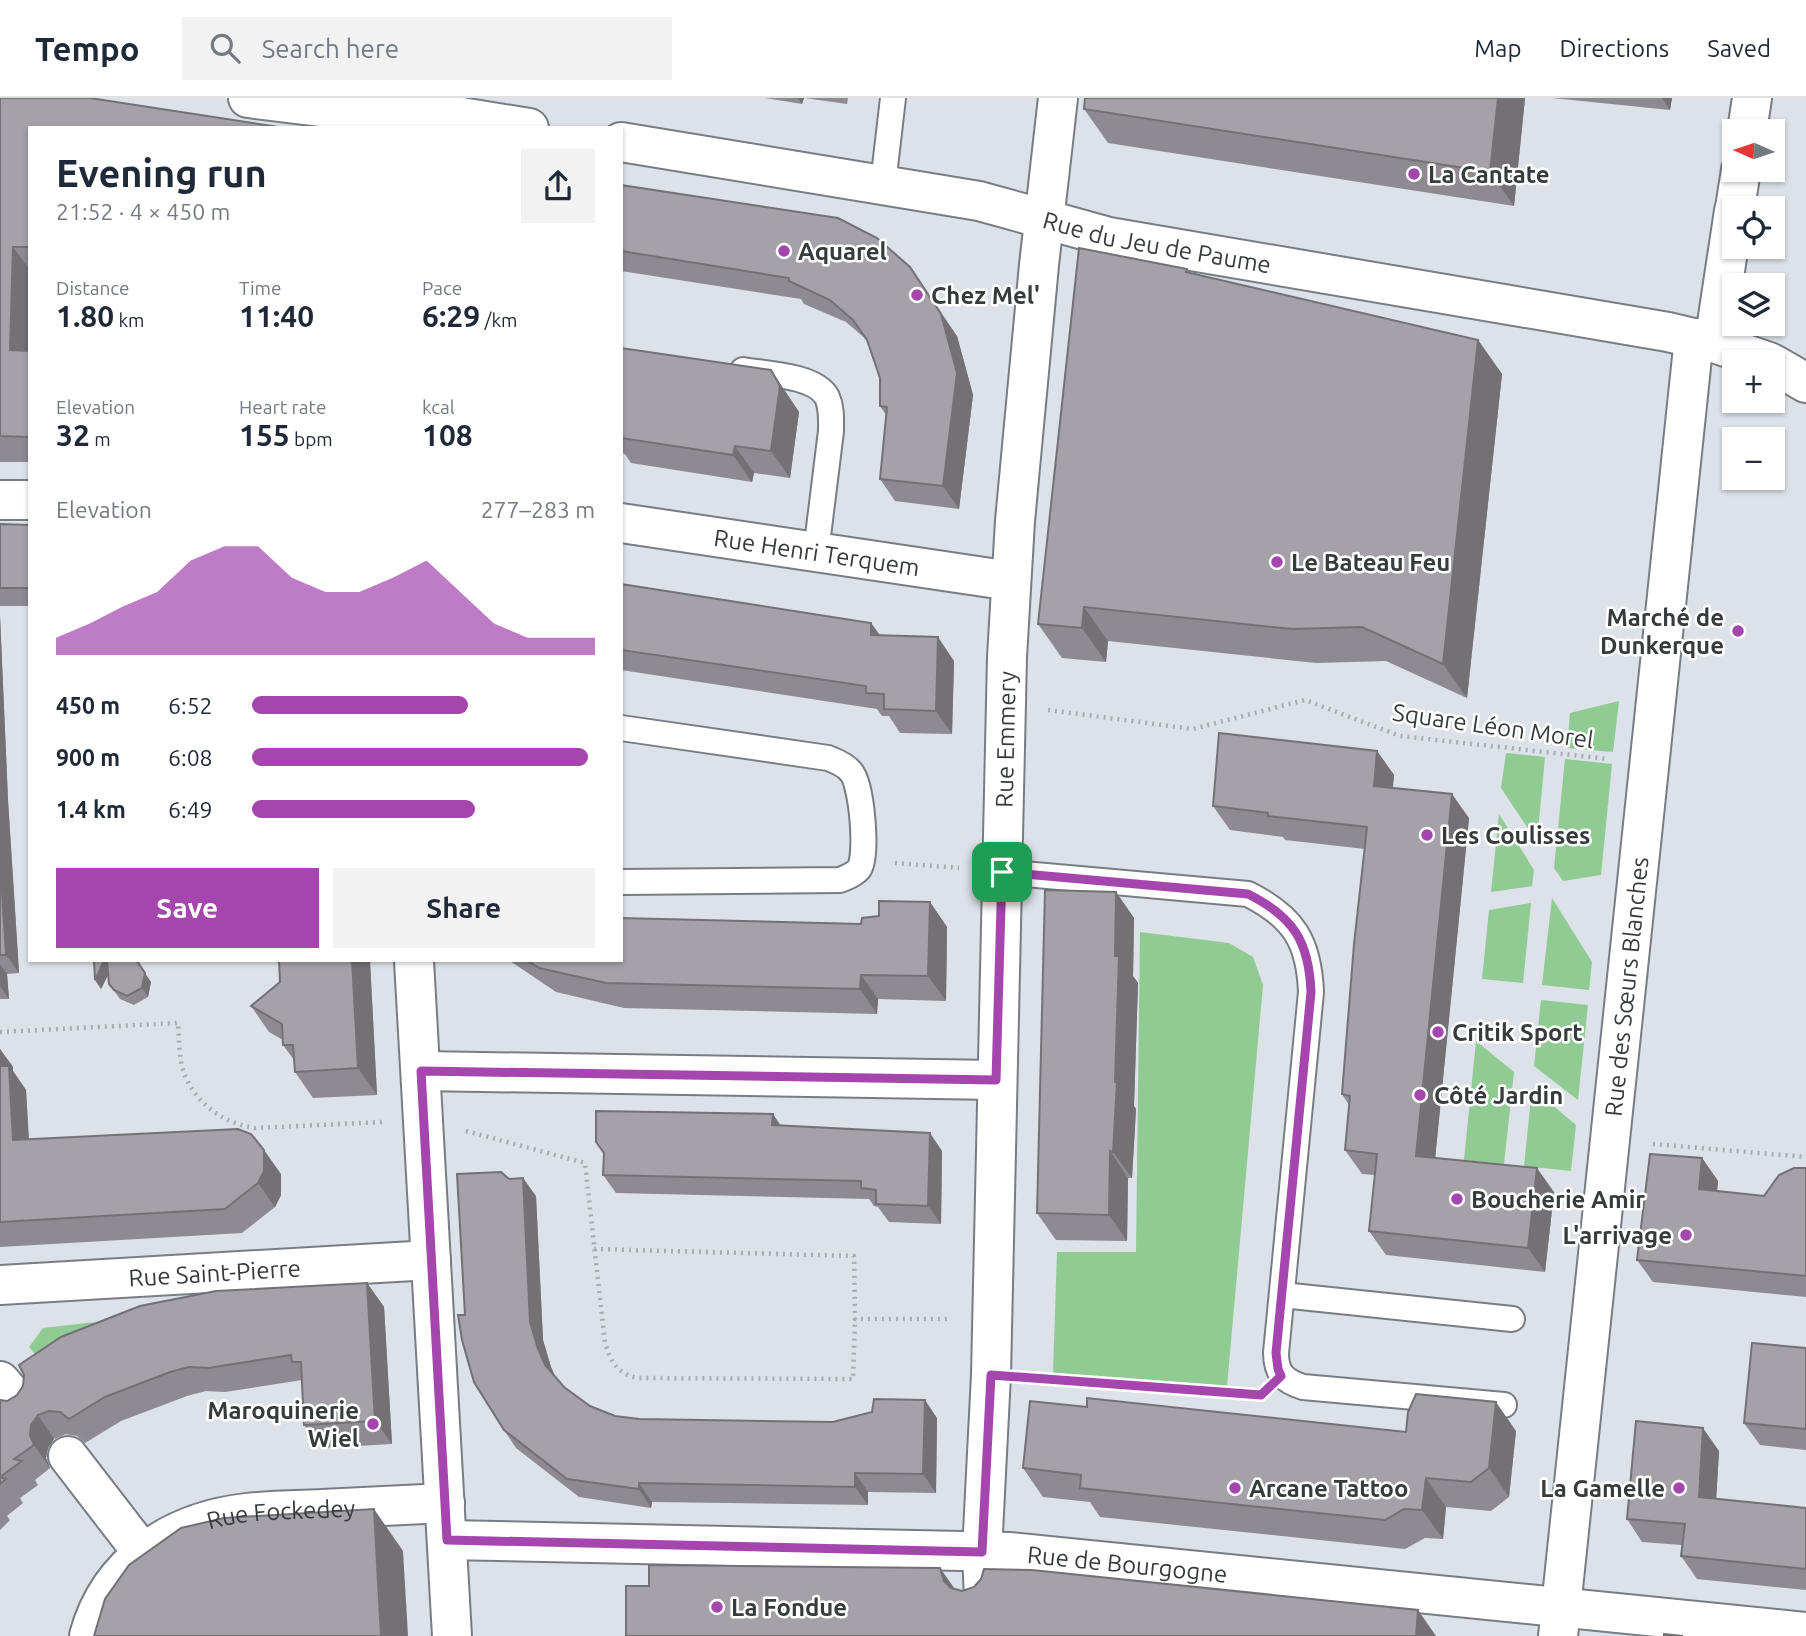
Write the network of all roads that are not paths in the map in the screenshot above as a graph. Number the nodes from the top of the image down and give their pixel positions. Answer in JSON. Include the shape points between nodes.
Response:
{"nodes":[{"id":1,"x":248,"y":98,"type":"edge"},
{"id":2,"x":893,"y":98,"type":"edge"},
{"id":3,"x":1058,"y":98,"type":"edge"},
{"id":4,"x":1752,"y":98,"type":"edge"},
{"id":5,"x":458,"y":107,"type":"edge"},
{"id":6,"x":363,"y":111,"type":"edge"},
{"id":7,"x":1749,"y":119,"type":"edge"},
{"id":8,"x":522,"y":126,"type":"edge"},
{"id":9,"x":623,"y":142,"type":"edge"},
{"id":10,"x":883,"y":184,"type":"junction"},
{"id":11,"x":1045,"y":219,"type":"junction"},
{"id":12,"x":1723,"y":259,"type":"edge"},
{"id":13,"x":1704,"y":341,"type":"junction"},
{"id":14,"x":1731,"y":350,"type":"edge"},
{"id":15,"x":718,"y":366,"type":"edge"},
{"id":16,"x":1785,"y":371,"type":"edge"},
{"id":17,"x":1806,"y":383,"type":"edge"},
{"id":18,"x":0,"y":500,"type":"edge"},
{"id":19,"x":28,"y":500,"type":"edge"},
{"id":20,"x":623,"y":523,"type":"edge"},
{"id":21,"x":816,"y":552,"type":"junction"},
{"id":22,"x":1011,"y":582,"type":"junction"},
{"id":23,"x":623,"y":728,"type":"edge"},
{"id":24,"x":1002,"y":872,"type":"junction"},
{"id":25,"x":623,"y":882,"type":"edge"},
{"id":26,"x":414,"y":962,"type":"edge"},
{"id":27,"x":421,"y":1071,"type":"junction"},
{"id":28,"x":996,"y":1080,"type":"junction"},
{"id":29,"x":431,"y":1260,"type":"junction"},
{"id":30,"x":0,"y":1285,"type":"edge"},
{"id":31,"x":1282,"y":1295,"type":"junction"},
{"id":32,"x":1512,"y":1319,"type":"dead end"},
{"id":33,"x":1504,"y":1405,"type":"dead end"},
{"id":34,"x":68,"y":1456,"type":"dead end"},
{"id":35,"x":445,"y":1503,"type":"junction"},
{"id":36,"x":447,"y":1540,"type":"junction"},
{"id":37,"x":142,"y":1552,"type":"junction"},
{"id":38,"x":982,"y":1552,"type":"junction"},
{"id":39,"x":984,"y":1600,"type":"edge"},
{"id":40,"x":1560,"y":1621,"type":"edge"},
{"id":41,"x":1806,"y":1632,"type":"edge"},
{"id":42,"x":89,"y":1636,"type":"edge"},
{"id":43,"x":452,"y":1636,"type":"edge"}],
"edges":[{"from":1,"to":6,"type":"street"},
{"from":2,"to":10,"type":"lane"},
{"from":3,"to":11,"type":"street","name":"Rue Emmery"},
{"from":4,"to":7,"type":"street"},
{"from":5,"to":6,"type":"street"},
{"from":5,"to":8,"type":"street"},
{"from":9,"to":10,"type":"street","name":"Rue du Jeu de Paume"},
{"from":10,"to":11,"type":"street","name":"Rue du Jeu de Paume","via":[[979,201]]},
{"from":11,"to":13,"type":"street","name":"Rue du Jeu de Paume","via":[[1109,237]]},
{"from":11,"to":22,"type":"street","name":"Rue Emmery"},
{"from":12,"to":13,"type":"street","name":"Rue des Sœurs Blanches"},
{"from":13,"to":14,"type":"street","name":"Rue du Jeu de Paume"},
{"from":13,"to":40,"type":"street","name":"Rue des Sœurs Blanches","via":[[1650,764]]},
{"from":15,"to":21,"type":"lane","via":[[801,379],[826,396],[831,431]]},
{"from":16,"to":17,"type":"street","name":"Rue du Jeu de Paume"},
{"from":18,"to":19,"type":"street"},
{"from":20,"to":21,"type":"street","name":"Rue Henri Terquem"},
{"from":21,"to":22,"type":"street","name":"Rue Henri Terquem"},
{"from":22,"to":24,"type":"street","name":"Rue Emmery"},
{"from":23,"to":25,"type":"lane","via":[[839,763],[851,771],[862,799],[863,860],[850,877],[840,880]]},
{"from":24,"to":28,"type":"street","name":"Rue Emmery"},
{"from":24,"to":31,"type":"lane","via":[[1248,894],[1278,912],[1301,939],[1308,955],[1311,992]]},
{"from":26,"to":27,"type":"street"},
{"from":27,"to":28,"type":"street"},
{"from":27,"to":29,"type":"street"},
{"from":28,"to":38,"type":"street","name":"Rue Emmery","via":[[991,1375]]},
{"from":29,"to":30,"type":"street","name":"Rue Saint-Pierre"},
{"from":29,"to":35,"type":"street"},
{"from":31,"to":32,"type":"lane"},
{"from":31,"to":33,"type":"lane","via":[[1276,1353],[1286,1381],[1303,1387]]},
{"from":34,"to":37,"type":"street"},
{"from":35,"to":36,"type":"street"},
{"from":35,"to":37,"type":"street","name":"Rue Fockedey","via":[[246,1513],[192,1527]]},
{"from":36,"to":38,"type":"street","name":"Rue de Bourgogne"},
{"from":36,"to":43,"type":"street"},
{"from":37,"to":42,"type":"street","name":"Rue Fockedey","via":[[107,1595]]},
{"from":38,"to":39,"type":"street","name":"Rue Emmery"},
{"from":38,"to":40,"type":"street","name":"Rue de Bourgogne","via":[[1037,1555]]},
{"from":40,"to":41,"type":"street","name":"Rue de Bourgogne"}]}
